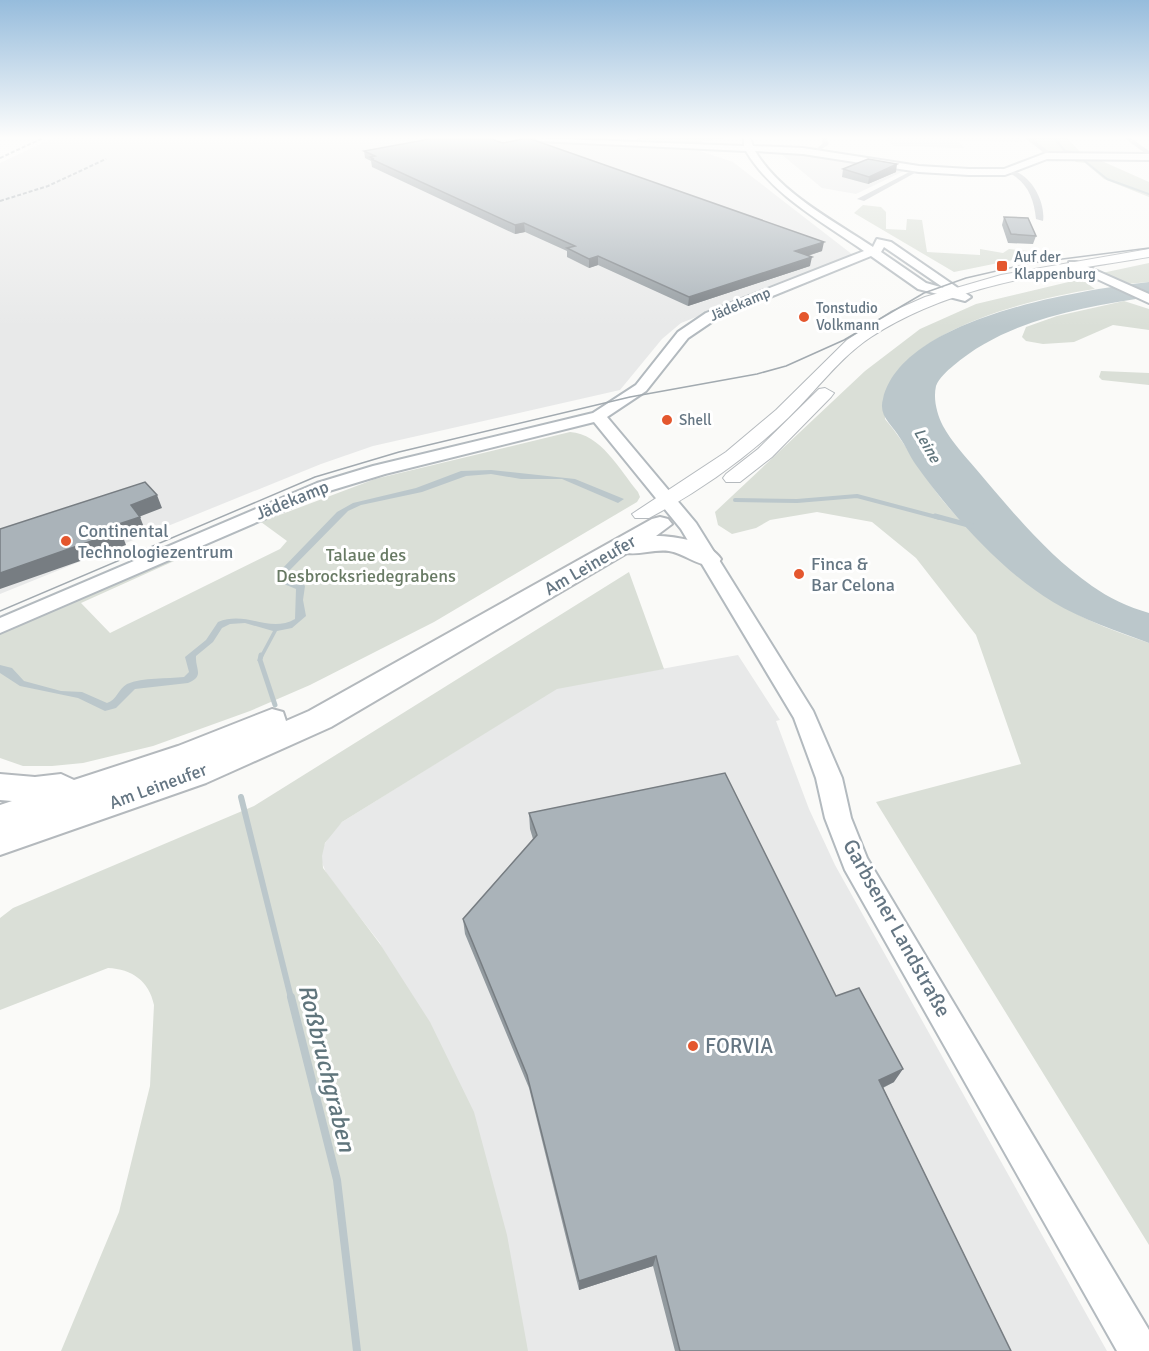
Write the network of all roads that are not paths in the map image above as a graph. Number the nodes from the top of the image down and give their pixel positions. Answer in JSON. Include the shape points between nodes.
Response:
{"nodes":[{"id":1,"x":799,"y":201,"type":"edge"},
{"id":2,"x":1036,"y":201,"type":"edge"},
{"id":3,"x":1041,"y":219,"type":"dead end"},
{"id":4,"x":872,"y":252,"type":"junction"},
{"id":5,"x":1149,"y":253,"type":"edge"},
{"id":6,"x":1149,"y":260,"type":"edge"},
{"id":7,"x":844,"y":262,"type":"junction"},
{"id":8,"x":890,"y":264,"type":"junction"},
{"id":9,"x":1078,"y":267,"type":"junction"},
{"id":10,"x":940,"y":278,"type":"junction"},
{"id":11,"x":981,"y":283,"type":"junction"},
{"id":12,"x":924,"y":294,"type":"junction"},
{"id":13,"x":956,"y":294,"type":"junction"},
{"id":14,"x":1149,"y":298,"type":"edge"},
{"id":15,"x":598,"y":416,"type":"junction"},
{"id":16,"x":662,"y":513,"type":"junction"},
{"id":17,"x":617,"y":549,"type":"junction"},
{"id":18,"x":709,"y":559,"type":"junction"},
{"id":19,"x":0,"y":626,"type":"edge"},
{"id":20,"x":110,"y":782,"type":"junction"},
{"id":21,"x":0,"y":787,"type":"edge"},
{"id":22,"x":72,"y":817,"type":"junction"},
{"id":23,"x":0,"y":818,"type":"edge"},
{"id":24,"x":0,"y":840,"type":"edge"},
{"id":25,"x":0,"y":854,"type":"edge"},
{"id":26,"x":1139,"y":1351,"type":"edge"}],
"edges":[{"from":1,"to":4,"type":"street"},
{"from":2,"to":3,"type":"street"},
{"from":4,"to":7,"type":"street","name":"Jädekamp"},
{"from":4,"to":8,"type":"street"},
{"from":4,"to":10,"type":"street","via":[[880,248],[877,238]]},
{"from":5,"to":9,"type":"main road","name":"Am Leineufer"},
{"from":6,"to":9,"type":"main road","name":"Am Leineufer"},
{"from":7,"to":8,"type":"street","name":"Jädekamp"},
{"from":7,"to":15,"type":"street","name":"Jädekamp","via":[[695,325],[641,388]]},
{"from":8,"to":12,"type":"street"},
{"from":9,"to":11,"type":"main road","name":"Am Leineufer"},
{"from":9,"to":13,"type":"main road","name":"Am Leineufer"},
{"from":9,"to":14,"type":"street"},
{"from":10,"to":11,"type":"street"},
{"from":10,"to":13,"type":"street"},
{"from":11,"to":13,"type":"main road","name":"Am Leineufer"},
{"from":12,"to":13,"type":"main road","name":"Am Leineufer"},
{"from":12,"to":16,"type":"main road","name":"Am Leineufer","via":[[862,336],[744,447]]},
{"from":13,"to":16,"type":"main road","name":"Am Leineufer","via":[[857,358],[802,419],[705,498]]},
{"from":15,"to":16,"type":"street"},
{"from":15,"to":19,"type":"street","name":"Jädekamp","via":[[323,486]]},
{"from":16,"to":17,"type":"highway","name":"Am Leineufer"},
{"from":16,"to":18,"type":"street","name":"Garbsener Landstraße"},
{"from":16,"to":20,"type":"highway","name":"Am Leineufer","via":[[307,704],[260,726]]},
{"from":17,"to":18,"type":"highway","via":[[667,542]]},
{"from":17,"to":22,"type":"highway","name":"Am Leineufer","via":[[320,719],[195,774]]},
{"from":18,"to":26,"type":"street","name":"Garbsener Landstraße","via":[[804,717],[829,778],[838,818],[855,862]]},
{"from":20,"to":21,"type":"highway","via":[[35,790]]},
{"from":20,"to":23,"type":"highway","name":"Am Leineufer"},
{"from":22,"to":24,"type":"highway","name":"Am Leineufer"},
{"from":22,"to":25,"type":"highway"}]}
